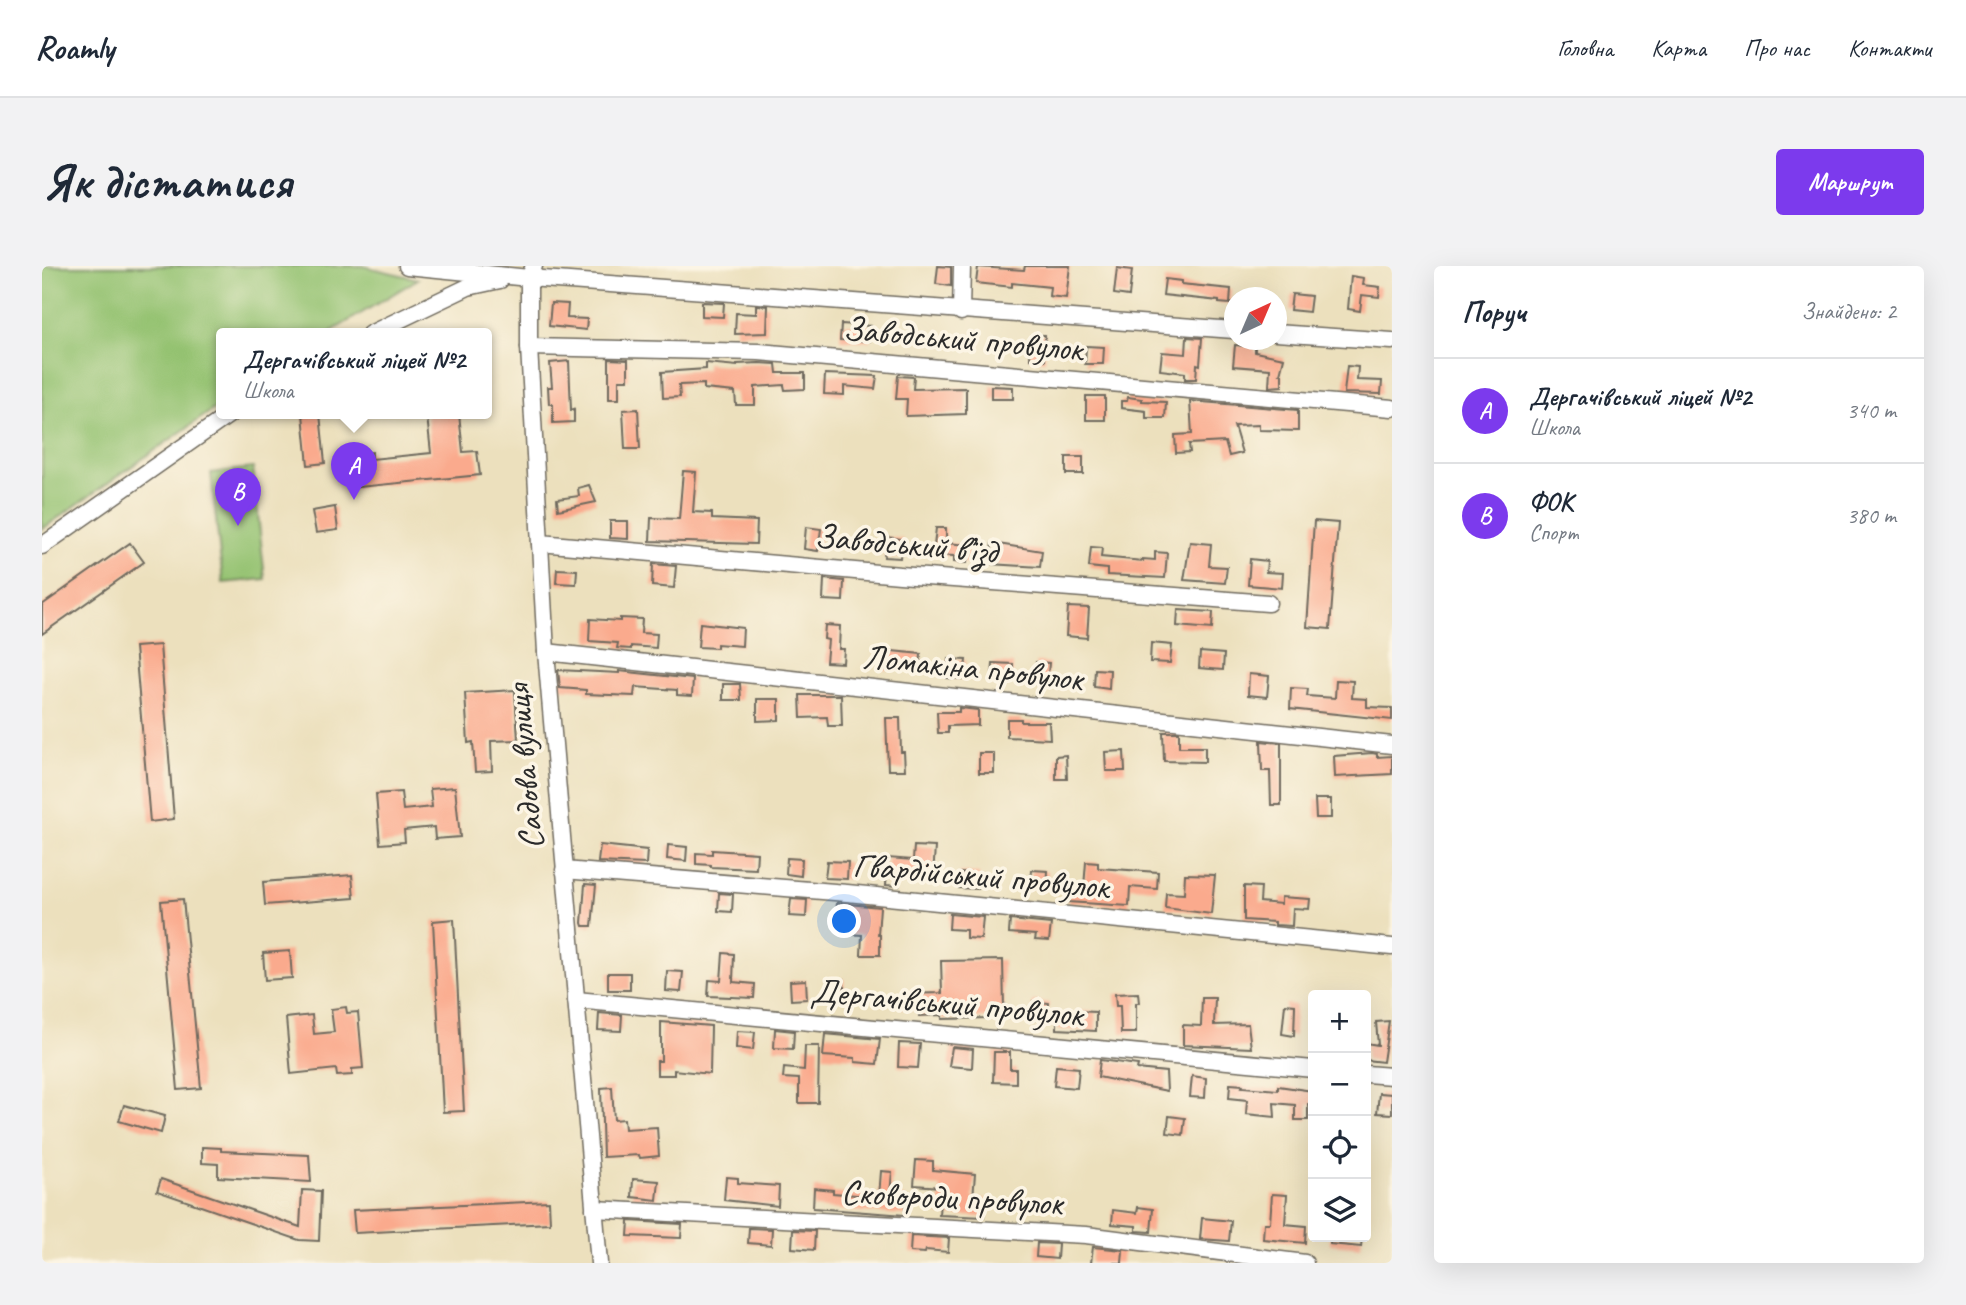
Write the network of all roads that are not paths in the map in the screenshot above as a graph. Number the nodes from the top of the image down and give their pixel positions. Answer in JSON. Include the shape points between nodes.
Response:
{"nodes":[{"id":1,"x":407,"y":266,"type":"edge"},
{"id":2,"x":961,"y":266,"type":"edge"},
{"id":3,"x":532,"y":272,"type":"edge"},
{"id":4,"x":961,"y":312,"type":"junction"},
{"id":5,"x":383,"y":328,"type":"edge"},
{"id":6,"x":1224,"y":329,"type":"edge"},
{"id":7,"x":1287,"y":334,"type":"edge"},
{"id":8,"x":1392,"y":341,"type":"edge"},
{"id":9,"x":528,"y":346,"type":"junction"},
{"id":10,"x":1392,"y":408,"type":"edge"},
{"id":11,"x":223,"y":419,"type":"edge"},
{"id":12,"x":540,"y":543,"type":"junction"},
{"id":13,"x":42,"y":546,"type":"edge"},
{"id":14,"x":1268,"y":603,"type":"dead end"},
{"id":15,"x":546,"y":652,"type":"junction"},
{"id":16,"x":1392,"y":745,"type":"edge"},
{"id":17,"x":564,"y":870,"type":"junction"},
{"id":18,"x":1392,"y":947,"type":"edge"},
{"id":19,"x":576,"y":1000,"type":"junction"},
{"id":20,"x":1308,"y":1069,"type":"edge"},
{"id":21,"x":1371,"y":1074,"type":"edge"},
{"id":22,"x":1392,"y":1076,"type":"edge"},
{"id":23,"x":594,"y":1209,"type":"junction"},
{"id":24,"x":599,"y":1263,"type":"edge"},
{"id":25,"x":1305,"y":1263,"type":"edge"}],
"edges":[{"from":1,"to":3,"type":"street"},
{"from":2,"to":4,"type":"street"},
{"from":3,"to":4,"type":"street"},
{"from":3,"to":5,"type":"street","via":[[468,287]]},
{"from":3,"to":9,"type":"street","name":"Садова вулиця"},
{"from":4,"to":6,"type":"street"},
{"from":7,"to":8,"type":"street"},
{"from":9,"to":10,"type":"street","name":"Заводський провулок","via":[[759,352]]},
{"from":9,"to":12,"type":"street","name":"Садова вулиця"},
{"from":11,"to":13,"type":"street"},
{"from":12,"to":14,"type":"street","name":"Заводський в’їзд"},
{"from":12,"to":15,"type":"street","name":"Садова вулиця"},
{"from":15,"to":16,"type":"street","name":"Ломакіна провулок"},
{"from":15,"to":17,"type":"street","name":"Садова вулиця"},
{"from":17,"to":18,"type":"street","name":"Гвардійський провулок"},
{"from":17,"to":19,"type":"street","name":"Садова вулиця"},
{"from":19,"to":20,"type":"street","name":"Дергачівський провулок"},
{"from":19,"to":23,"type":"street","name":"Садова вулиця"},
{"from":21,"to":22,"type":"street"},
{"from":23,"to":24,"type":"street","name":"Садова вулиця"},
{"from":23,"to":25,"type":"street","name":"Сковороди провулок","via":[[1086,1236]]}]}
